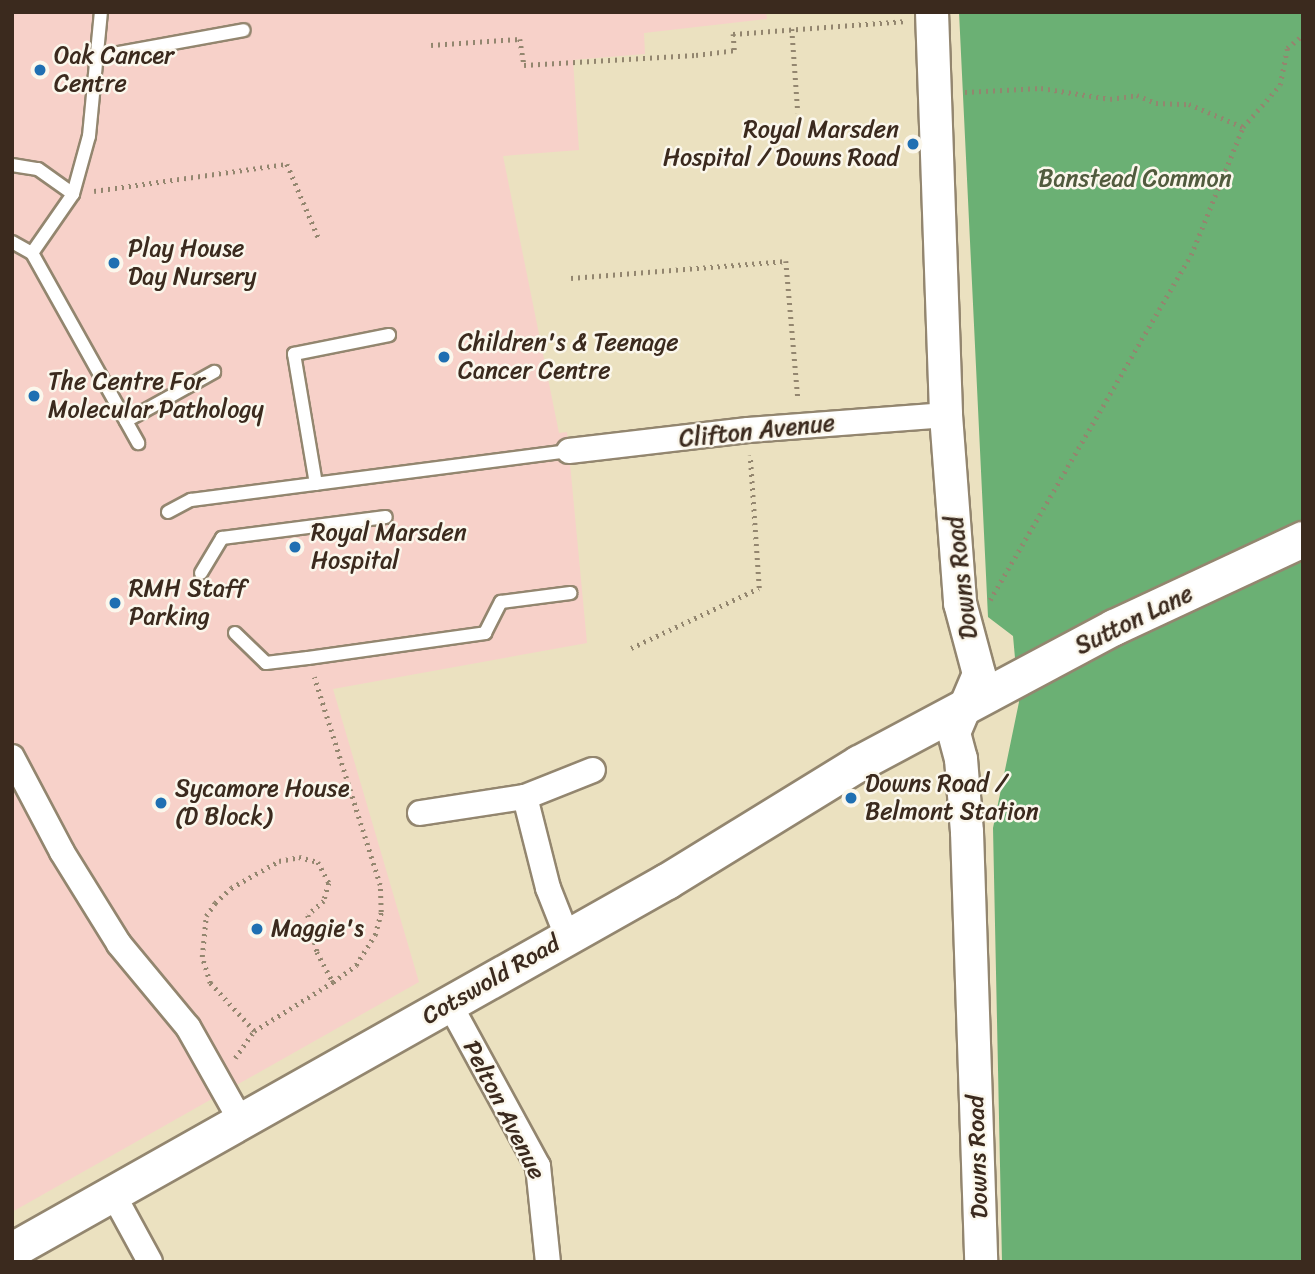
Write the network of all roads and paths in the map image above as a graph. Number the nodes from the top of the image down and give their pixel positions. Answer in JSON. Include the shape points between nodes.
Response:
{"nodes":[{"id":1,"x":101,"y":12,"type":"edge"},
{"id":2,"x":932,"y":16,"type":"edge"},
{"id":3,"x":792,"y":29,"type":"junction"},
{"id":4,"x":244,"y":30,"type":"dead end"},
{"id":5,"x":1303,"y":35,"type":"edge"},
{"id":6,"x":431,"y":45,"type":"dead end"},
{"id":7,"x":96,"y":57,"type":"junction"},
{"id":8,"x":934,"y":95,"type":"junction"},
{"id":9,"x":798,"y":113,"type":"dead end"},
{"id":10,"x":1243,"y":127,"type":"junction"},
{"id":11,"x":12,"y":165,"type":"edge"},
{"id":12,"x":73,"y":194,"type":"junction"},
{"id":13,"x":319,"y":239,"type":"dead end"},
{"id":14,"x":12,"y":242,"type":"edge"},
{"id":15,"x":32,"y":253,"type":"junction"},
{"id":16,"x":571,"y":278,"type":"dead end"},
{"id":17,"x":389,"y":335,"type":"dead end"},
{"id":18,"x":214,"y":372,"type":"dead end"},
{"id":19,"x":946,"y":415,"type":"junction"},
{"id":20,"x":126,"y":421,"type":"junction"},
{"id":21,"x":800,"y":425,"type":"junction"},
{"id":22,"x":748,"y":430,"type":"junction"},
{"id":23,"x":138,"y":443,"type":"dead end"},
{"id":24,"x":569,"y":451,"type":"joint"},
{"id":25,"x":316,"y":484,"type":"junction"},
{"id":26,"x":168,"y":512,"type":"dead end"},
{"id":27,"x":386,"y":517,"type":"dead end"},
{"id":28,"x":1303,"y":539,"type":"edge"},
{"id":29,"x":201,"y":573,"type":"dead end"},
{"id":30,"x":570,"y":593,"type":"dead end"},
{"id":31,"x":235,"y":634,"type":"dead end"},
{"id":32,"x":966,"y":640,"type":"junction"},
{"id":33,"x":631,"y":648,"type":"dead end"},
{"id":34,"x":308,"y":658,"type":"junction"},
{"id":35,"x":967,"y":705,"type":"junction"},
{"id":36,"x":12,"y":757,"type":"edge"},
{"id":37,"x":593,"y":770,"type":"dead end"},
{"id":38,"x":525,"y":797,"type":"junction"},
{"id":39,"x":420,"y":813,"type":"dead end"},
{"id":40,"x":567,"y":936,"type":"junction"},
{"id":41,"x":333,"y":982,"type":"junction"},
{"id":42,"x":449,"y":1003,"type":"junction"},
{"id":43,"x":254,"y":1031,"type":"junction"},
{"id":44,"x":218,"y":1081,"type":"junction"},
{"id":45,"x":242,"y":1123,"type":"junction"},
{"id":46,"x":113,"y":1194,"type":"junction"},
{"id":47,"x":12,"y":1251,"type":"edge"},
{"id":48,"x":150,"y":1262,"type":"edge"},
{"id":49,"x":548,"y":1262,"type":"edge"},
{"id":50,"x":981,"y":1262,"type":"edge"}],
"edges":[{"from":1,"to":7,"type":"lane"},
{"from":2,"to":3,"type":"path"},
{"from":2,"to":8,"type":"street","name":"Downs Road"},
{"from":3,"to":6,"type":"path","via":[[733,34],[734,50],[524,65],[520,39]]},
{"from":3,"to":9,"type":"path"},
{"from":4,"to":7,"type":"lane"},
{"from":5,"to":10,"type":"path","via":[[1287,48],[1280,85]]},
{"from":7,"to":12,"type":"lane","via":[[89,136]]},
{"from":8,"to":10,"type":"path","via":[[1041,89],[1110,99],[1137,95],[1156,103],[1201,107]]},
{"from":8,"to":19,"type":"street","name":"Downs Road"},
{"from":10,"to":32,"type":"path","via":[[1191,255]]},
{"from":11,"to":12,"type":"lane","via":[[38,169]]},
{"from":12,"to":13,"type":"path","via":[[287,164]]},
{"from":12,"to":15,"type":"lane"},
{"from":14,"to":15,"type":"lane"},
{"from":15,"to":20,"type":"lane"},
{"from":16,"to":21,"type":"path","via":[[786,261]]},
{"from":17,"to":25,"type":"lane","via":[[295,354]]},
{"from":18,"to":20,"type":"lane"},
{"from":19,"to":21,"type":"street","name":"Clifton Avenue"},
{"from":19,"to":32,"type":"street","name":"Downs Road"},
{"from":20,"to":23,"type":"lane"},
{"from":21,"to":22,"type":"street","name":"Clifton Avenue"},
{"from":22,"to":24,"type":"street","name":"Clifton Avenue"},
{"from":22,"to":33,"type":"path","via":[[759,588]]},
{"from":24,"to":25,"type":"lane"},
{"from":25,"to":26,"type":"lane","via":[[191,500]]},
{"from":27,"to":29,"type":"lane","via":[[222,538]]},
{"from":28,"to":35,"type":"main road","name":"Sutton Lane","via":[[1114,627]]},
{"from":30,"to":34,"type":"lane","via":[[500,602],[485,633]]},
{"from":31,"to":34,"type":"lane","via":[[266,663]]},
{"from":32,"to":35,"type":"street","name":"Downs Road","via":[[979,674]]},
{"from":34,"to":41,"type":"path","via":[[380,885],[381,912],[375,935],[356,965]]},
{"from":35,"to":40,"type":"main road","name":"Cotswold Road","via":[[859,763],[667,881]]},
{"from":35,"to":50,"type":"street","name":"Downs Road","via":[[954,733],[961,759],[967,832]]},
{"from":36,"to":44,"type":"street","via":[[62,852],[119,944],[188,1027]]},
{"from":37,"to":38,"type":"street"},
{"from":38,"to":39,"type":"street"},
{"from":38,"to":40,"type":"street","via":[[548,888]]},
{"from":40,"to":42,"type":"main road","name":"Cotswold Road"},
{"from":41,"to":43,"type":"path"},
{"from":41,"to":43,"type":"path","via":[[317,952],[308,915],[324,901],[329,883],[318,862],[299,857],[279,861],[231,888],[206,916],[202,957],[210,983]]},
{"from":42,"to":45,"type":"main road","name":"Cotswold Road"},
{"from":42,"to":49,"type":"street","name":"Pelton Avenue","via":[[538,1166]]},
{"from":43,"to":44,"type":"path"},
{"from":44,"to":45,"type":"street"},
{"from":45,"to":46,"type":"main road","name":"Cotswold Road"},
{"from":46,"to":47,"type":"main road","name":"Cotswold Road"},
{"from":46,"to":48,"type":"street"}]}
